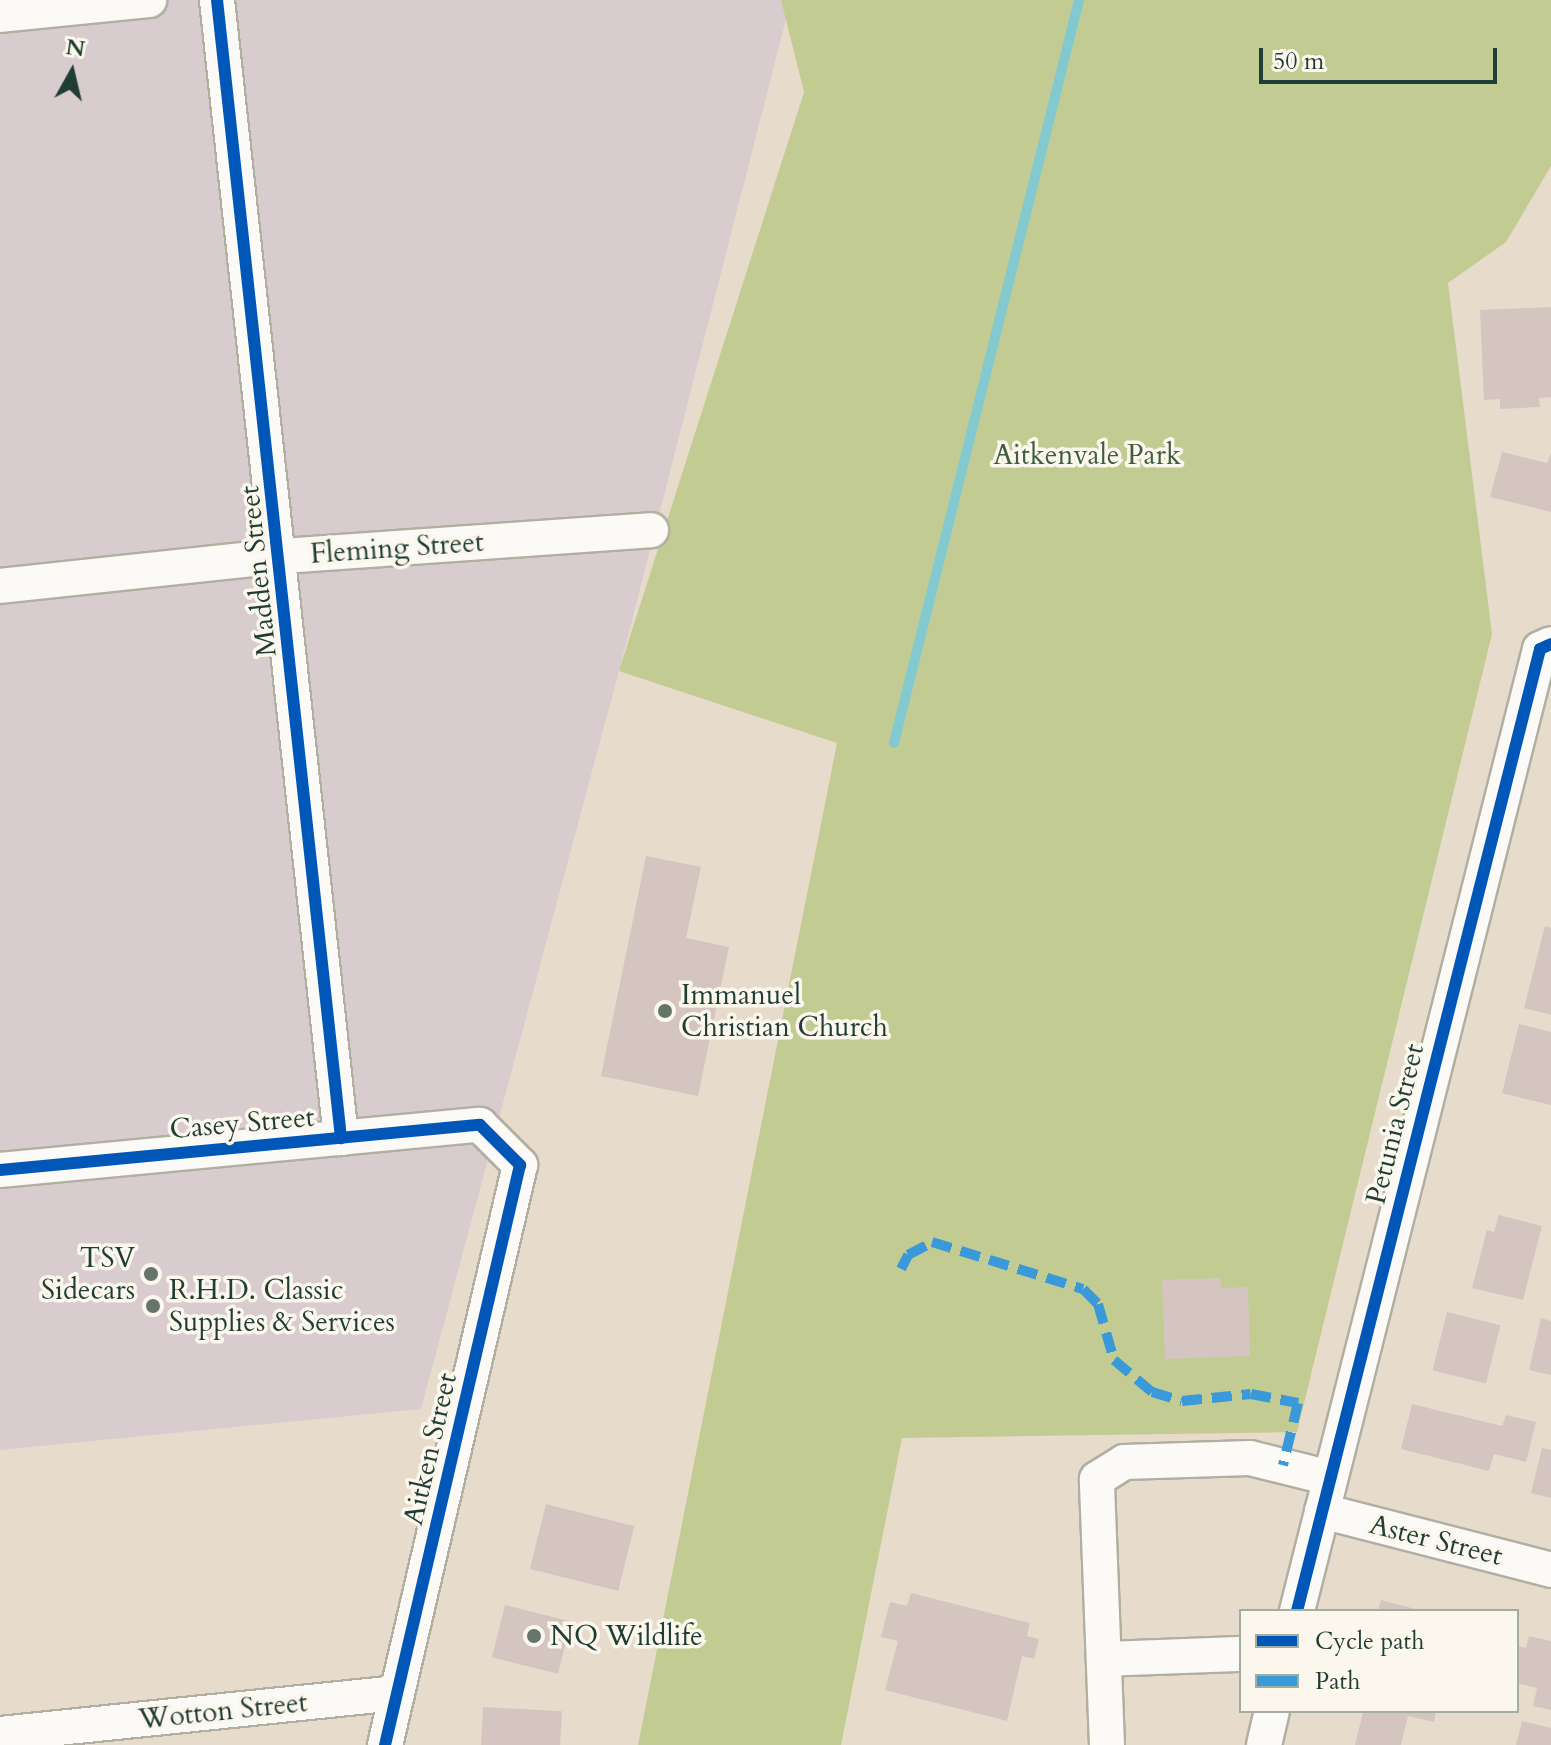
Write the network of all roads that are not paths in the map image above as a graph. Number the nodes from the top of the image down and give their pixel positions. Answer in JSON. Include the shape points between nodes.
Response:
{"nodes":[{"id":1,"x":149,"y":0,"type":"edge"},
{"id":2,"x":217,"y":0,"type":"edge"},
{"id":3,"x":0,"y":15,"type":"edge"},
{"id":4,"x":651,"y":530,"type":"dead end"},
{"id":5,"x":282,"y":556,"type":"junction"},
{"id":6,"x":0,"y":586,"type":"edge"},
{"id":7,"x":1546,"y":646,"type":"edge"},
{"id":8,"x":341,"y":1138,"type":"junction"},
{"id":9,"x":520,"y":1165,"type":"joint"},
{"id":10,"x":0,"y":1170,"type":"edge"},
{"id":11,"x":1330,"y":1478,"type":"junction"},
{"id":12,"x":1322,"y":1511,"type":"junction"},
{"id":13,"x":1551,"y":1570,"type":"edge"},
{"id":14,"x":1298,"y":1609,"type":"edge"},
{"id":15,"x":1239,"y":1654,"type":"edge"},
{"id":16,"x":1104,"y":1659,"type":"junction"},
{"id":17,"x":397,"y":1693,"type":"junction"},
{"id":18,"x":1272,"y":1713,"type":"edge"},
{"id":19,"x":0,"y":1734,"type":"edge"},
{"id":20,"x":385,"y":1745,"type":"edge"},
{"id":21,"x":1107,"y":1745,"type":"edge"},
{"id":22,"x":1264,"y":1745,"type":"edge"}],
"edges":[{"from":1,"to":3,"type":"street"},
{"from":2,"to":5,"type":"street","name":"Madden Street"},
{"from":4,"to":5,"type":"street","name":"Fleming Street"},
{"from":5,"to":6,"type":"street","name":"Fleming Street"},
{"from":5,"to":8,"type":"street","name":"Madden Street"},
{"from":7,"to":11,"type":"street","name":"Petunia Street"},
{"from":8,"to":9,"type":"street","name":"Casey Street","via":[[480,1125]]},
{"from":8,"to":10,"type":"street","name":"Casey Street"},
{"from":9,"to":17,"type":"street","name":"Aitken Street"},
{"from":11,"to":12,"type":"street","name":"Petunia Street"},
{"from":11,"to":16,"type":"street","via":[[1250,1458],[1124,1462],[1107,1469],[1097,1479]]},
{"from":12,"to":13,"type":"street","name":"Aster Street"},
{"from":12,"to":14,"type":"street","name":"Petunia Street"},
{"from":15,"to":16,"type":"street"},
{"from":16,"to":21,"type":"street"},
{"from":17,"to":19,"type":"street","name":"Wotton Street"},
{"from":17,"to":20,"type":"street","name":"Aitken Street"},
{"from":18,"to":22,"type":"street"}]}
